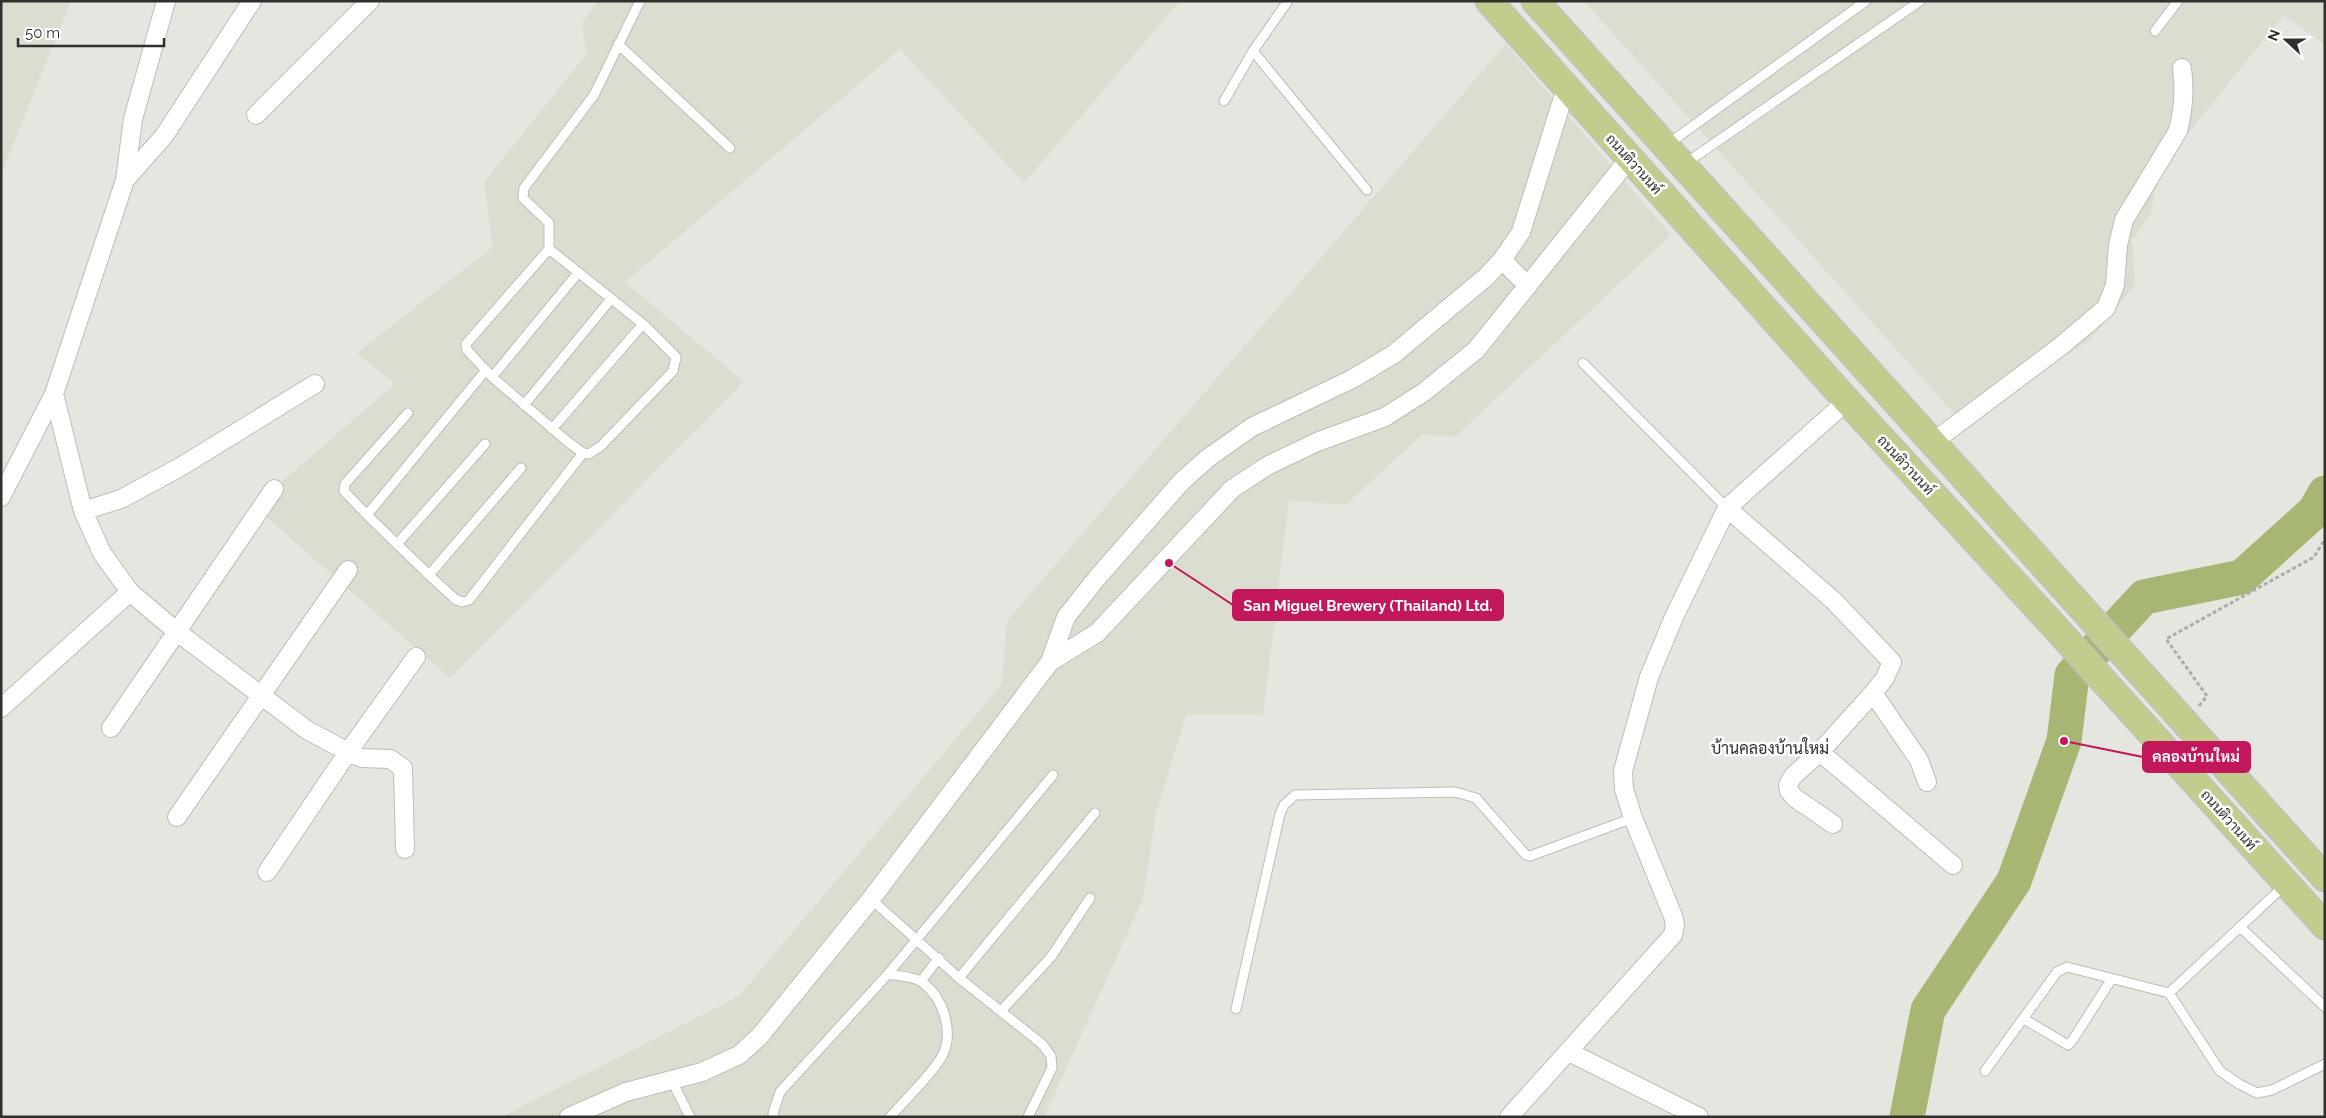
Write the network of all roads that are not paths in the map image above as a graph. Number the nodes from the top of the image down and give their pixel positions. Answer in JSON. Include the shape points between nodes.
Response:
{"nodes":[{"id":1,"x":166,"y":1,"type":"edge"},
{"id":2,"x":252,"y":1,"type":"edge"},
{"id":3,"x":370,"y":1,"type":"edge"},
{"id":4,"x":640,"y":1,"type":"edge"},
{"id":5,"x":1288,"y":1,"type":"edge"},
{"id":6,"x":1490,"y":1,"type":"edge"},
{"id":7,"x":1535,"y":1,"type":"edge"},
{"id":8,"x":1866,"y":1,"type":"edge"},
{"id":9,"x":1920,"y":1,"type":"edge"},
{"id":10,"x":2178,"y":1,"type":"edge"},
{"id":11,"x":2155,"y":31,"type":"dead end"},
{"id":12,"x":618,"y":44,"type":"junction"},
{"id":13,"x":1253,"y":51,"type":"junction"},
{"id":14,"x":2182,"y":68,"type":"dead end"},
{"id":15,"x":1566,"y":88,"type":"junction"},
{"id":16,"x":1224,"y":101,"type":"dead end"},
{"id":17,"x":256,"y":115,"type":"dead end"},
{"id":18,"x":730,"y":148,"type":"dead end"},
{"id":19,"x":1674,"y":156,"type":"junction"},
{"id":20,"x":1629,"y":159,"type":"junction"},
{"id":21,"x":125,"y":180,"type":"junction"},
{"id":22,"x":1367,"y":190,"type":"dead end"},
{"id":23,"x":549,"y":250,"type":"junction"},
{"id":24,"x":1502,"y":260,"type":"junction"},
{"id":25,"x":578,"y":273,"type":"junction"},
{"id":26,"x":1528,"y":286,"type":"junction"},
{"id":27,"x":611,"y":299,"type":"junction"},
{"id":28,"x":643,"y":324,"type":"junction"},
{"id":29,"x":1583,"y":363,"type":"dead end"},
{"id":30,"x":489,"y":374,"type":"junction"},
{"id":31,"x":315,"y":384,"type":"dead end"},
{"id":32,"x":54,"y":394,"type":"junction"},
{"id":33,"x":1846,"y":401,"type":"junction"},
{"id":34,"x":524,"y":405,"type":"junction"},
{"id":35,"x":408,"y":413,"type":"dead end"},
{"id":36,"x":552,"y":429,"type":"junction"},
{"id":37,"x":1932,"y":442,"type":"junction"},
{"id":38,"x":485,"y":444,"type":"dead end"},
{"id":39,"x":583,"y":453,"type":"junction"},
{"id":40,"x":521,"y":468,"type":"dead end"},
{"id":41,"x":274,"y":489,"type":"dead end"},
{"id":42,"x":1,"y":497,"type":"edge"},
{"id":43,"x":1727,"y":508,"type":"junction"},
{"id":44,"x":83,"y":511,"type":"junction"},
{"id":45,"x":367,"y":515,"type":"junction"},
{"id":46,"x":397,"y":544,"type":"junction"},
{"id":47,"x":348,"y":570,"type":"dead end"},
{"id":48,"x":429,"y":574,"type":"junction"},
{"id":49,"x":130,"y":592,"type":"junction"},
{"id":50,"x":176,"y":631,"type":"junction"},
{"id":51,"x":416,"y":657,"type":"dead end"},
{"id":52,"x":1050,"y":662,"type":"junction"},
{"id":53,"x":1873,"y":692,"type":"junction"},
{"id":54,"x":260,"y":695,"type":"junction"},
{"id":55,"x":1,"y":708,"type":"edge"},
{"id":56,"x":111,"y":728,"type":"dead end"},
{"id":57,"x":348,"y":752,"type":"junction"},
{"id":58,"x":1820,"y":752,"type":"junction"},
{"id":59,"x":1053,"y":775,"type":"dead end"},
{"id":60,"x":1927,"y":782,"type":"dead end"},
{"id":61,"x":1096,"y":813,"type":"dead end"},
{"id":62,"x":177,"y":817,"type":"dead end"},
{"id":63,"x":1633,"y":818,"type":"junction"},
{"id":64,"x":1833,"y":824,"type":"dead end"},
{"id":65,"x":405,"y":849,"type":"dead end"},
{"id":66,"x":1953,"y":865,"type":"dead end"},
{"id":67,"x":267,"y":872,"type":"dead end"},
{"id":68,"x":2325,"y":878,"type":"edge"},
{"id":69,"x":2286,"y":884,"type":"junction"},
{"id":70,"x":1090,"y":898,"type":"dead end"},
{"id":71,"x":871,"y":899,"type":"junction"},
{"id":72,"x":2325,"y":926,"type":"edge"},
{"id":73,"x":2240,"y":927,"type":"junction"},
{"id":74,"x":916,"y":938,"type":"junction"},
{"id":75,"x":939,"y":958,"type":"junction"},
{"id":76,"x":888,"y":974,"type":"junction"},
{"id":77,"x":959,"y":978,"type":"junction"},
{"id":78,"x":2111,"y":980,"type":"junction"},
{"id":79,"x":921,"y":981,"type":"junction"},
{"id":80,"x":2169,"y":993,"type":"junction"},
{"id":81,"x":2325,"y":1007,"type":"edge"},
{"id":82,"x":1236,"y":1009,"type":"dead end"},
{"id":83,"x":1001,"y":1011,"type":"junction"},
{"id":84,"x":2024,"y":1019,"type":"junction"},
{"id":85,"x":1569,"y":1052,"type":"junction"},
{"id":86,"x":2325,"y":1064,"type":"edge"},
{"id":87,"x":1985,"y":1071,"type":"dead end"},
{"id":88,"x":672,"y":1081,"type":"junction"},
{"id":89,"x":688,"y":1116,"type":"edge"},
{"id":90,"x":569,"y":1117,"type":"edge"},
{"id":91,"x":774,"y":1117,"type":"edge"},
{"id":92,"x":890,"y":1117,"type":"edge"},
{"id":93,"x":1028,"y":1117,"type":"edge"},
{"id":94,"x":1509,"y":1117,"type":"edge"},
{"id":95,"x":1699,"y":1117,"type":"edge"}],
"edges":[{"from":1,"to":21,"type":"street","via":[[133,119]]},
{"from":2,"to":21,"type":"street","via":[[164,136]]},
{"from":3,"to":17,"type":"street"},
{"from":4,"to":12,"type":"lane"},
{"from":5,"to":13,"type":"lane"},
{"from":6,"to":15,"type":"main road","name":"ถนนติวานนท์"},
{"from":7,"to":19,"type":"main road"},
{"from":8,"to":19,"type":"lane"},
{"from":9,"to":19,"type":"lane"},
{"from":10,"to":11,"type":"lane"},
{"from":12,"to":18,"type":"lane"},
{"from":12,"to":23,"type":"lane","via":[[594,95],[524,188],[523,198],[549,223]]},
{"from":13,"to":16,"type":"lane"},
{"from":13,"to":22,"type":"lane"},
{"from":14,"to":37,"type":"street","via":[[2185,89],[2178,131],[2124,220],[2118,244],[2115,285],[2106,308],[2061,346]]},
{"from":15,"to":20,"type":"main road","name":"ถนนติวานนท์"},
{"from":15,"to":24,"type":"street","via":[[1521,232]]},
{"from":19,"to":37,"type":"main road"},
{"from":20,"to":26,"type":"street"},
{"from":20,"to":33,"type":"main road","name":"ถนนติวานนท์"},
{"from":21,"to":32,"type":"street"},
{"from":23,"to":25,"type":"lane"},
{"from":23,"to":30,"type":"lane","via":[[466,344],[466,350]]},
{"from":24,"to":26,"type":"street"},
{"from":24,"to":52,"type":"street","via":[[1394,354],[1352,379],[1252,427],[1182,481],[1066,617]]},
{"from":25,"to":27,"type":"lane"},
{"from":25,"to":30,"type":"lane"},
{"from":26,"to":52,"type":"street","via":[[1476,350],[1424,392],[1385,417],[1317,442],[1267,466],[1232,489],[1097,633]]},
{"from":27,"to":28,"type":"lane"},
{"from":27,"to":34,"type":"lane"},
{"from":28,"to":36,"type":"lane"},
{"from":28,"to":39,"type":"lane","via":[[676,357],[673,371],[601,446],[589,454]]},
{"from":29,"to":43,"type":"lane"},
{"from":30,"to":34,"type":"lane"},
{"from":30,"to":45,"type":"lane"},
{"from":31,"to":44,"type":"street","via":[[182,466],[121,499]]},
{"from":32,"to":42,"type":"street"},
{"from":32,"to":44,"type":"street"},
{"from":33,"to":43,"type":"street"},
{"from":33,"to":69,"type":"main road","name":"ถนนติวานนท์","via":[[2054,625]]},
{"from":34,"to":36,"type":"lane"},
{"from":35,"to":45,"type":"lane","via":[[344,484],[344,491]]},
{"from":36,"to":39,"type":"lane"},
{"from":37,"to":68,"type":"main road"},
{"from":38,"to":46,"type":"lane"},
{"from":39,"to":48,"type":"lane","via":[[469,600],[455,599]]},
{"from":40,"to":48,"type":"lane"},
{"from":41,"to":50,"type":"street"},
{"from":43,"to":53,"type":"street","via":[[1834,601],[1892,662],[1885,678]]},
{"from":43,"to":63,"type":"street","via":[[1649,677],[1623,771],[1624,789]]},
{"from":44,"to":49,"type":"street","via":[[102,554]]},
{"from":45,"to":46,"type":"lane"},
{"from":46,"to":48,"type":"lane"},
{"from":47,"to":54,"type":"street"},
{"from":49,"to":50,"type":"street"},
{"from":49,"to":55,"type":"street"},
{"from":50,"to":54,"type":"street"},
{"from":50,"to":56,"type":"street"},
{"from":51,"to":57,"type":"street"},
{"from":52,"to":71,"type":"street"},
{"from":53,"to":58,"type":"street"},
{"from":53,"to":60,"type":"street","via":[[1919,760]]},
{"from":54,"to":57,"type":"street","via":[[307,730]]},
{"from":54,"to":62,"type":"street"},
{"from":57,"to":65,"type":"street","via":[[362,758],[390,759],[403,768]]},
{"from":57,"to":67,"type":"street"},
{"from":58,"to":64,"type":"street","via":[[1793,776],[1788,785],[1789,791]]},
{"from":58,"to":66,"type":"street"},
{"from":59,"to":74,"type":"lane"},
{"from":61,"to":77,"type":"lane"},
{"from":63,"to":82,"type":"lane","via":[[1530,856],[1476,798],[1464,794],[1295,795],[1280,814]]},
{"from":63,"to":85,"type":"street","via":[[1672,916],[1675,925],[1673,935]]},
{"from":69,"to":72,"type":"main road","name":"ถนนติวานนท์"},
{"from":69,"to":73,"type":"lane"},
{"from":70,"to":83,"type":"lane","via":[[1051,957]]},
{"from":71,"to":74,"type":"lane"},
{"from":71,"to":88,"type":"street","via":[[759,1037],[739,1055]]},
{"from":73,"to":80,"type":"lane"},
{"from":73,"to":81,"type":"lane"},
{"from":74,"to":75,"type":"lane"},
{"from":74,"to":76,"type":"lane"},
{"from":75,"to":77,"type":"lane"},
{"from":75,"to":79,"type":"lane"},
{"from":76,"to":79,"type":"lane"},
{"from":76,"to":91,"type":"lane","via":[[780,1092]]},
{"from":77,"to":83,"type":"lane"},
{"from":78,"to":80,"type":"lane"},
{"from":78,"to":84,"type":"lane","via":[[2075,968],[2061,968]]},
{"from":78,"to":84,"type":"lane","via":[[2068,1045]]},
{"from":79,"to":92,"type":"lane","via":[[935,994],[945,1013],[948,1034],[941,1057]]},
{"from":80,"to":86,"type":"lane","via":[[2220,1071],[2257,1093],[2272,1090]]},
{"from":83,"to":93,"type":"lane","via":[[1042,1044],[1051,1056],[1052,1068]]},
{"from":84,"to":87,"type":"lane"},
{"from":85,"to":94,"type":"street"},
{"from":85,"to":95,"type":"street"},
{"from":88,"to":89,"type":"lane"},
{"from":88,"to":90,"type":"street","via":[[626,1092]]}]}
